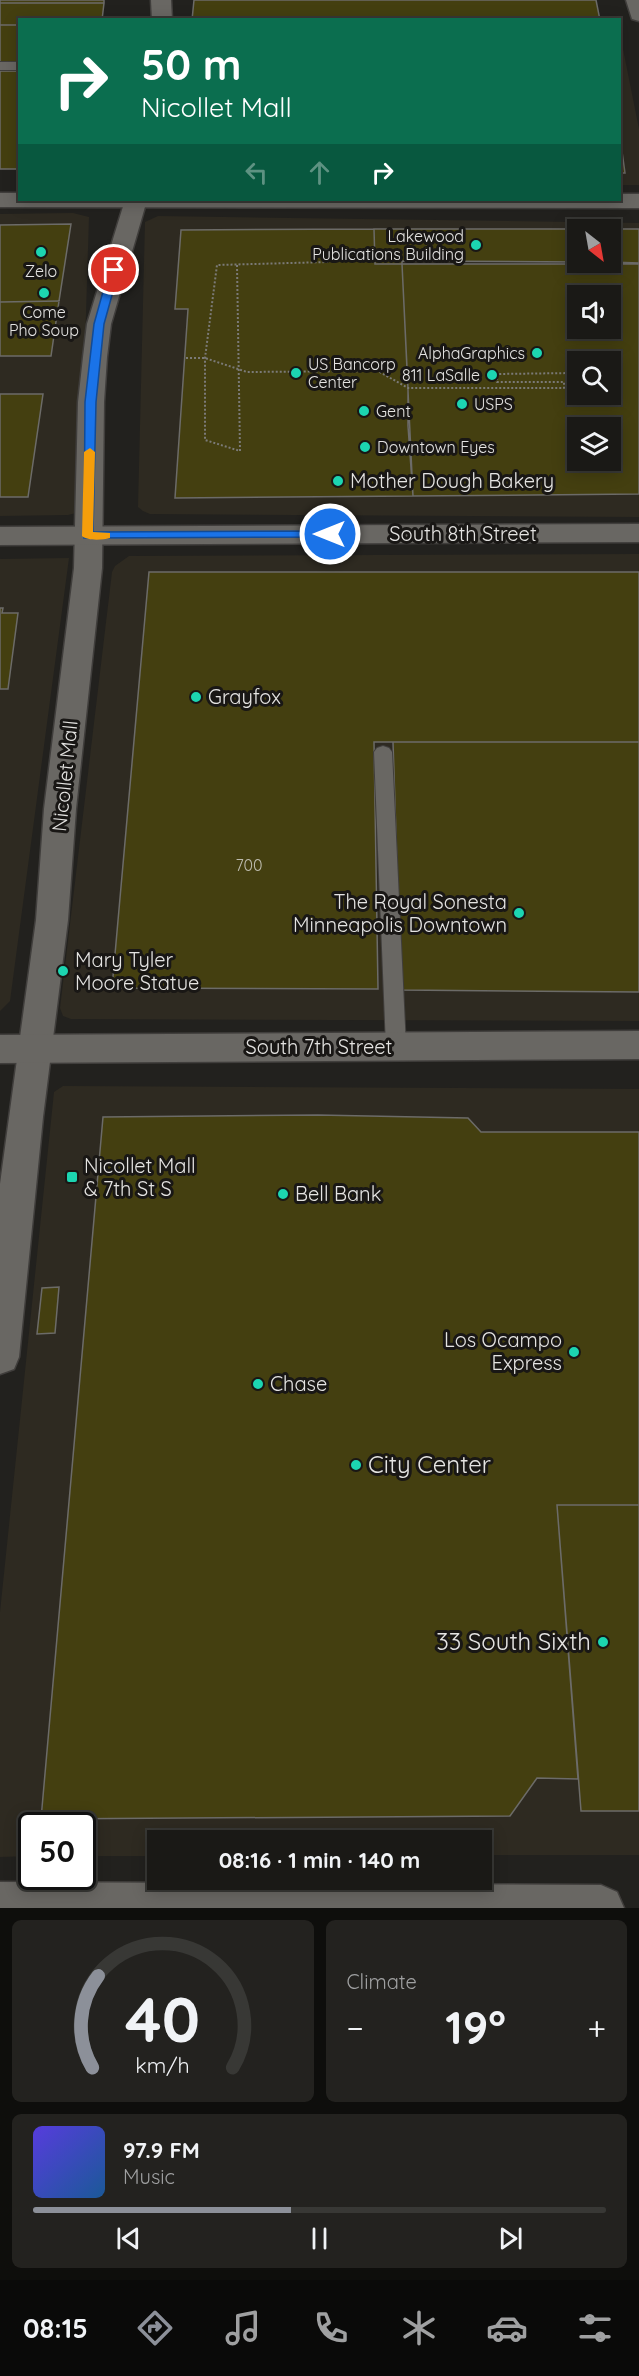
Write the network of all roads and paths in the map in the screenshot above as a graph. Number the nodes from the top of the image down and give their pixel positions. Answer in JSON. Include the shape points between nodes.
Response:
{"nodes":[{"id":1,"x":161,"y":0,"type":"edge"},
{"id":2,"x":636,"y":0,"type":"edge"},
{"id":3,"x":639,"y":15,"type":"edge"},
{"id":4,"x":162,"y":18,"type":"edge"},
{"id":5,"x":0,"y":66,"type":"edge"},
{"id":6,"x":18,"y":66,"type":"edge"},
{"id":7,"x":0,"y":200,"type":"edge"},
{"id":8,"x":18,"y":200,"type":"edge"},
{"id":9,"x":136,"y":201,"type":"edge"},
{"id":10,"x":621,"y":201,"type":"edge"},
{"id":11,"x":639,"y":201,"type":"edge"},
{"id":12,"x":328,"y":262,"type":"dead end"},
{"id":13,"x":237,"y":265,"type":"junction"},
{"id":14,"x":186,"y":358,"type":"dead end"},
{"id":15,"x":205,"y":358,"type":"junction"},
{"id":16,"x":567,"y":373,"type":"edge"},
{"id":17,"x":639,"y":533,"type":"edge"},
{"id":18,"x":0,"y":536,"type":"edge"},
{"id":19,"x":88,"y":536,"type":"junction"},
{"id":20,"x":383,"y":752,"type":"dead end"},
{"id":21,"x":639,"y":1046,"type":"edge"},
{"id":22,"x":396,"y":1047,"type":"junction"},
{"id":23,"x":34,"y":1048,"type":"junction"},
{"id":24,"x":0,"y":1049,"type":"edge"},
{"id":25,"x":0,"y":1357,"type":"edge"},
{"id":26,"x":0,"y":1905,"type":"edge"},
{"id":27,"x":601,"y":1908,"type":"edge"}],
"edges":[{"from":1,"to":4,"type":"street"},
{"from":2,"to":3,"type":"street"},
{"from":5,"to":6,"type":"lane"},
{"from":7,"to":8,"type":"street"},
{"from":9,"to":19,"type":"street","name":"Nicollet Mall","via":[[99,324],[91,402]]},
{"from":10,"to":11,"type":"street"},
{"from":12,"to":13,"type":"path"},
{"from":13,"to":15,"type":"path","via":[[217,265]]},
{"from":13,"to":15,"type":"path","via":[[240,451],[205,440]]},
{"from":14,"to":15,"type":"path"},
{"from":15,"to":16,"type":"path","via":[[247,372],[378,371],[408,388],[564,388],[564,382],[497,382],[497,374]]},
{"from":17,"to":19,"type":"street","name":"South 8th Street"},
{"from":18,"to":19,"type":"street","name":"South 8th Street"},
{"from":19,"to":23,"type":"street","name":"Nicollet Mall","via":[[52,920]]},
{"from":20,"to":22,"type":"lane"},
{"from":21,"to":22,"type":"street","name":"South 7th Street"},
{"from":22,"to":23,"type":"street","name":"South 7th Street"},
{"from":23,"to":24,"type":"street","name":"South 7th Street"},
{"from":23,"to":25,"type":"street","name":"Nicollet Mall"},
{"from":26,"to":27,"type":"street"}]}
